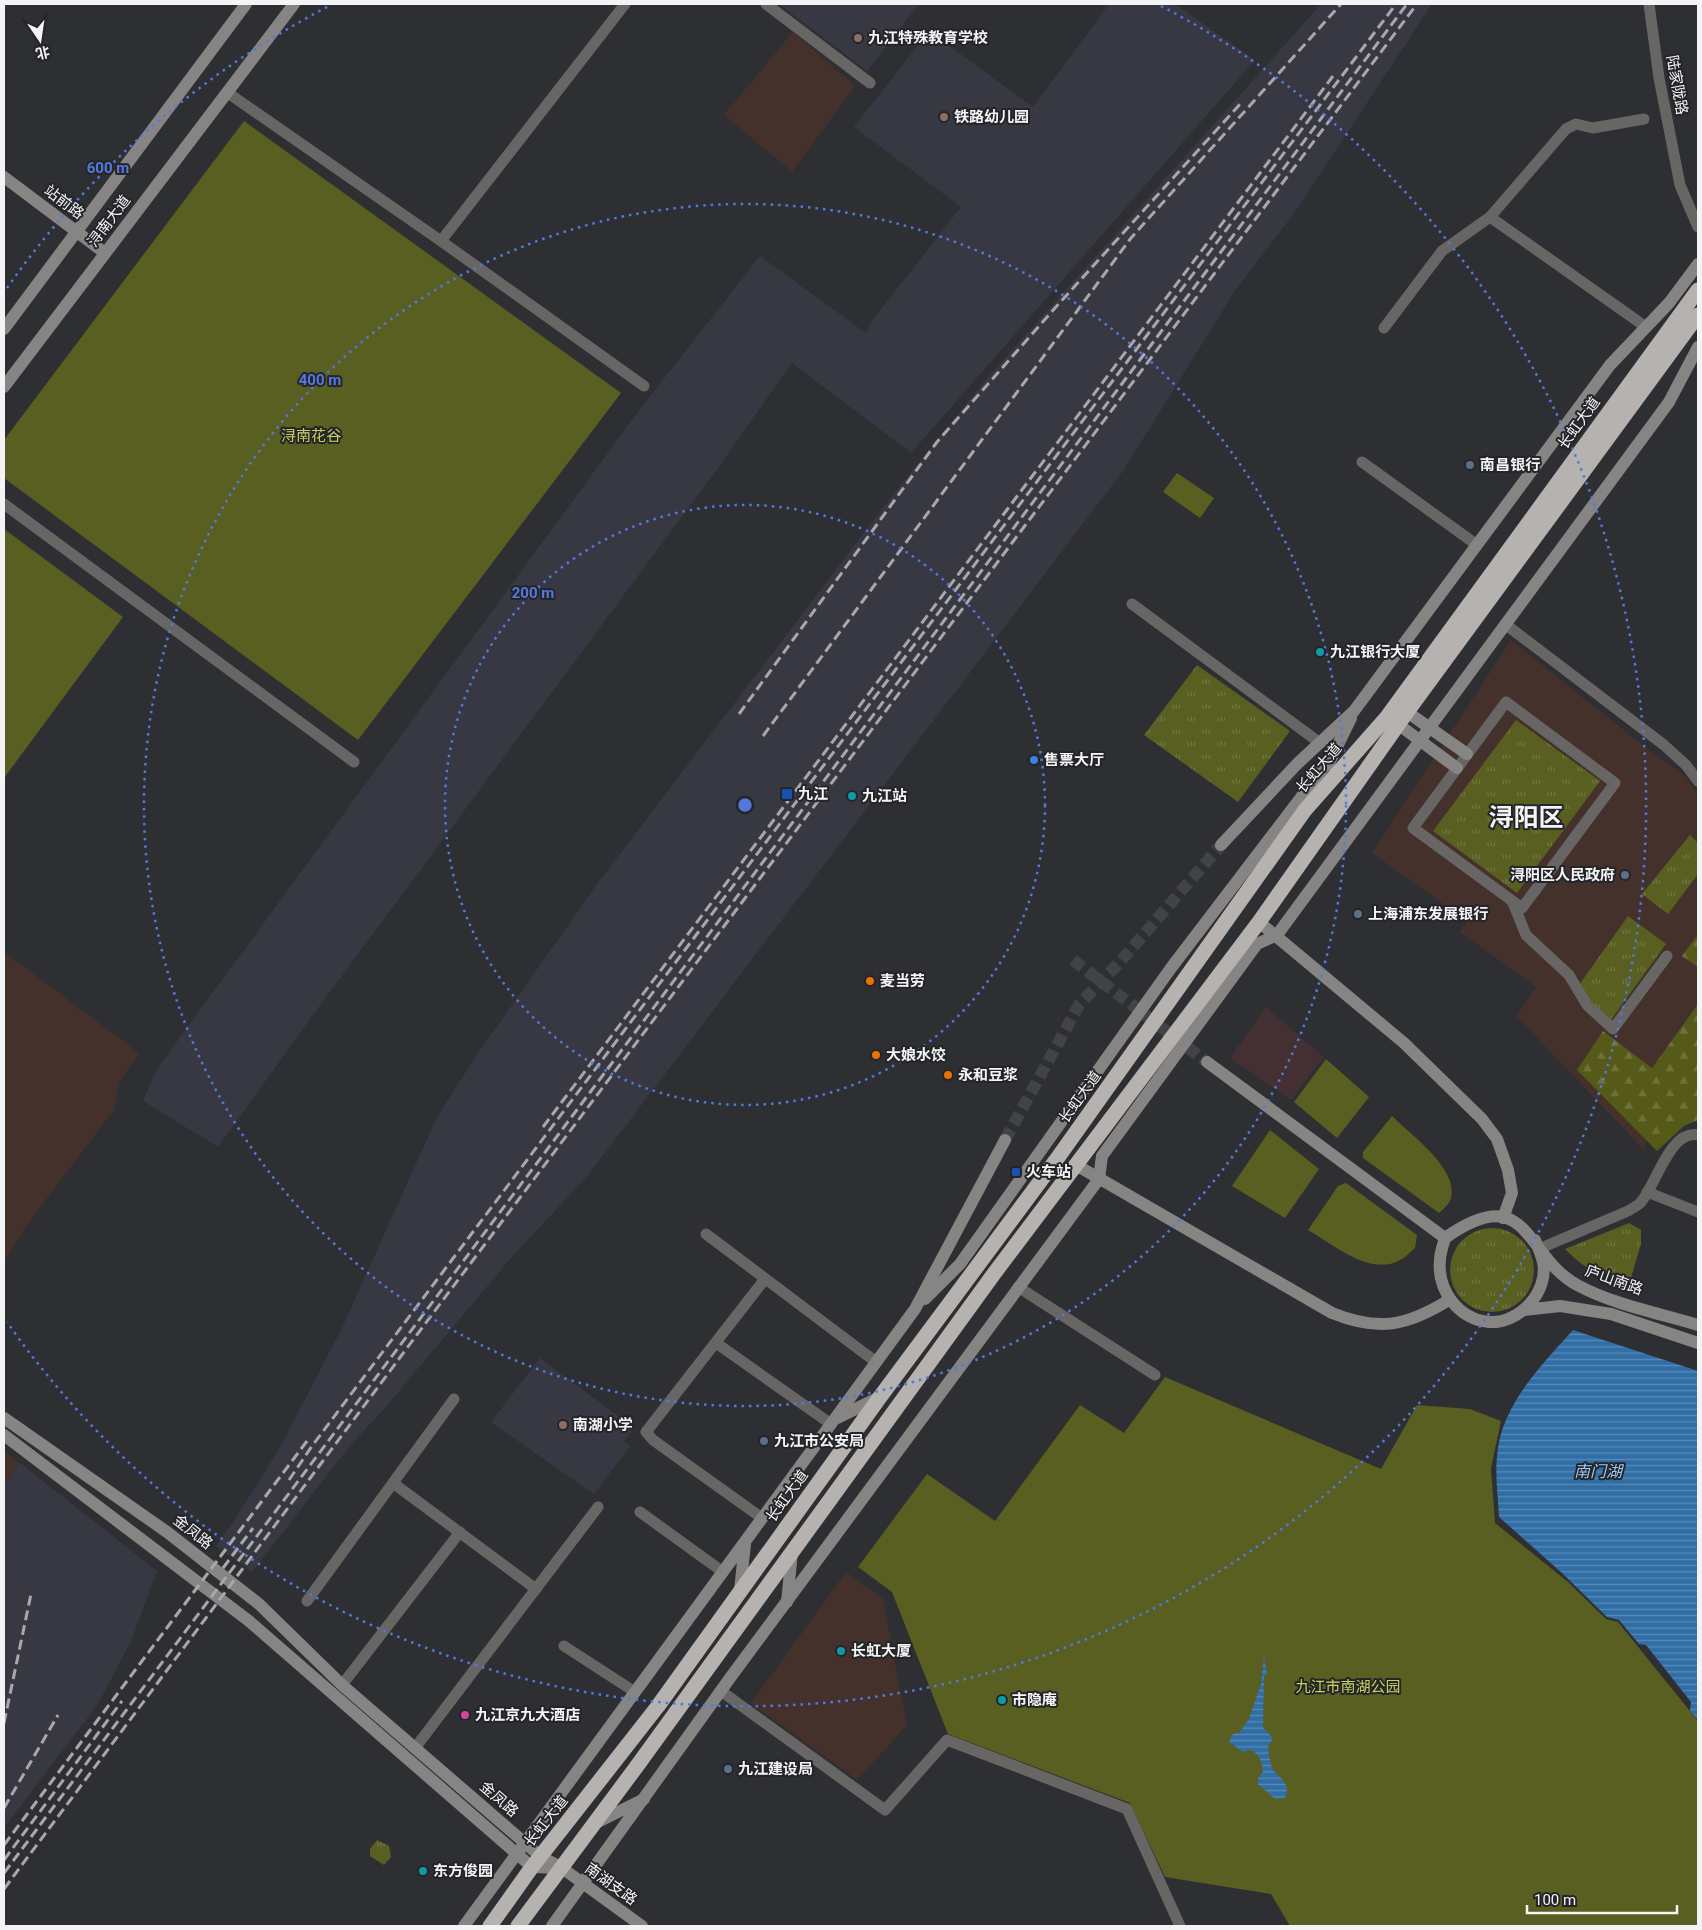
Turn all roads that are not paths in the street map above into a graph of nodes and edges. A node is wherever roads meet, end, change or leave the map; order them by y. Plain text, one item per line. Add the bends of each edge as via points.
1 (246, 4) edge
2 (294, 4) edge
3 (625, 4) edge
4 (766, 4) edge
5 (1649, 4) edge
6 (870, 83) dead end
7 (228, 93) junction
8 (1644, 120) dead end
9 (4, 177) edge
10 (1490, 217) junction
11 (1698, 227) edge
12 (76, 231) junction
13 (441, 241) junction
14 (105, 253) junction
15 (1698, 264) edge
16 (1698, 290) edge
17 (1698, 315) edge
18 (1646, 327) junction
19 (1384, 328) dead end
20 (4, 329) edge
21 (1698, 346) edge
22 (644, 386) dead end
23 (4, 387) edge
24 (1362, 462) dead end
25 (4, 504) edge
26 (1477, 546) junction
27 (1132, 604) dead end
28 (1505, 624) junction
29 (1354, 711) junction
30 (1397, 714) junction
31 (1429, 727) junction
32 (1420, 740) junction
33 (1320, 743) junction
34 (1467, 754) junction
35 (1331, 758) junction
36 (354, 762) dead end
37 (1457, 768) junction
38 (1698, 781) edge
39 (1306, 810) junction
40 (1221, 845) tunnel mouth
41 (1512, 901) junction
42 (1259, 922) junction
43 (1277, 935) junction
44 (1667, 956) dead end
45 (1207, 1062) tunnel mouth
46 (1698, 1135) edge
47 (1005, 1140) tunnel mouth
48 (1076, 1165) junction
49 (1099, 1179) junction
50 (1647, 1192) junction
51 (1698, 1212) edge
52 (1503, 1218) junction
53 (706, 1234) dead end
54 (1445, 1238) junction
55 (1538, 1244) junction
56 (765, 1279) junction
57 (1018, 1287) junction
58 (1449, 1300) junction
59 (915, 1309) junction
60 (1524, 1310) junction
61 (1698, 1325) edge
62 (1698, 1342) edge
63 (716, 1343) junction
64 (876, 1362) junction
65 (1155, 1375) dead end
66 (880, 1397) junction
67 (454, 1400) dead end
68 (4, 1418) edge
69 (833, 1422) junction
70 (4, 1435) edge
71 (393, 1483) junction
72 (598, 1507) dead end
73 (640, 1512) dead end
74 (762, 1518) junction
75 (460, 1532) junction
76 (745, 1541) junction
77 (792, 1551) junction
78 (723, 1572) junction
79 (536, 1588) junction
80 (740, 1590) junction
81 (306, 1601) dead end
82 (787, 1602) junction
83 (564, 1646) dead end
84 (342, 1685) junction
85 (721, 1691) junction
86 (635, 1692) junction
87 (415, 1748) junction
88 (646, 1798) junction
89 (594, 1824) junction
90 (525, 1843) junction
91 (517, 1854) junction
92 (536, 1861) junction
93 (562, 1868) junction
94 (583, 1884) junction
95 (464, 1926) edge
96 (490, 1926) edge
97 (518, 1926) edge
98 (552, 1926) edge
99 (642, 1926) edge
100 (1180, 1926) edge

1 - 12 street, 浔南大道
2 - 7 street, 浔南大道
3 - 13 street
4 - 6 street
5 - 11 street, 陆家陇路 via 1659,78 1680,185
7 - 13 street
7 - 14 street, 浔南大道
8 - 10 street via 1593,128 1576,124 1566,129
9 - 12 street, 站前路
10 - 18 street
10 - 19 street via 1442,251
12 - 14 street, 站前路
12 - 20 street, 浔南大道
13 - 22 street
14 - 23 street, 浔南大道
15 - 18 street
16 - 30 highway, 长虹大道
17 - 30 highway, 长虹大道
18 - 26 street via 1610,365
21 - 28 street via 1669,402
24 - 26 street
25 - 36 street
26 - 29 street
27 - 33 street
28 - 31 street
28 - 38 street via 1664,745
29 - 33 street
29 - 35 street
30 - 31 street
30 - 32 street
30 - 39 highway, 长虹大道
30 - 42 highway, 长虹大道
31 - 32 street
31 - 34 street
32 - 37 street
32 - 43 street
33 - 40 street
34 - 37 street
34 - 41 street via 1506,702 1615,783 1522,908
35 - 39 street
35 - 59 street via 1171,968 960,1264
37 - 41 street via 1413,828
39 - 66 highway, 长虹大道 via 1059,1156
41 - 44 street via 1526,936 1569,975 1587,1005 1613,1029
42 - 43 street
42 - 48 highway, 长虹大道
43 - 49 street via 1257,944 1102,1156
43 - 52 street via 1404,1043 1482,1119 1497,1139 1508,1170 1512,1193
45 - 54 street
46 - 50 street via 1683,1137 1673,1146
47 - 59 street
48 - 49 street
48 - 77 highway, 长虹大道
49 - 57 street
49 - 58 street via 1344,1318 1391,1325 1424,1316
50 - 51 street
50 - 55 street via 1640,1203 1628,1211
52 - 54 street via 1475,1220
52 - 55 street via 1522,1227
53 - 56 street
54 - 58 street via 1440,1282
55 - 60 street via 1543,1263 1542,1284
55 - 61 street, 庐山南路 via 1562,1276 1577,1285 1593,1293
56 - 63 street
56 - 64 street
57 - 65 street
57 - 82 street
58 - 60 street via 1468,1316 1488,1322 1513,1317
59 - 64 street
60 - 62 street via 1560,1306 1611,1314
63 - 69 street
63 - 74 street via 646,1432
64 - 69 street
66 - 69 street
66 - 80 highway, 长虹大道
67 - 71 street
68 - 84 street, 金凤路 via 166,1532 259,1604
69 - 74 street
70 - 91 street, 金凤路 via 249,1621
71 - 75 street
71 - 81 street
72 - 79 street
73 - 78 street
74 - 76 street
75 - 79 street
75 - 84 street
76 - 78 street
76 - 80 street
77 - 82 street
77 - 89 highway, 长虹大道
78 - 86 street
79 - 87 street
80 - 92 highway, 长虹大道 via 658,1706
82 - 85 street
83 - 86 street
84 - 87 street, 金凤路
85 - 88 street
85 - 100 street via 885,1810 948,1740 1127,1809
86 - 90 street
87 - 90 street, 金凤路
88 - 89 street
88 - 94 street
89 - 93 highway, 长虹大道
90 - 91 street
90 - 92 street, 金凤路
91 - 92 street, 金凤路
91 - 95 street
92 - 93 street, 金凤路
92 - 96 highway, 长虹大道
93 - 94 street, 南湖支路
93 - 97 highway, 长虹大道
94 - 98 street
94 - 99 street, 南湖支路

